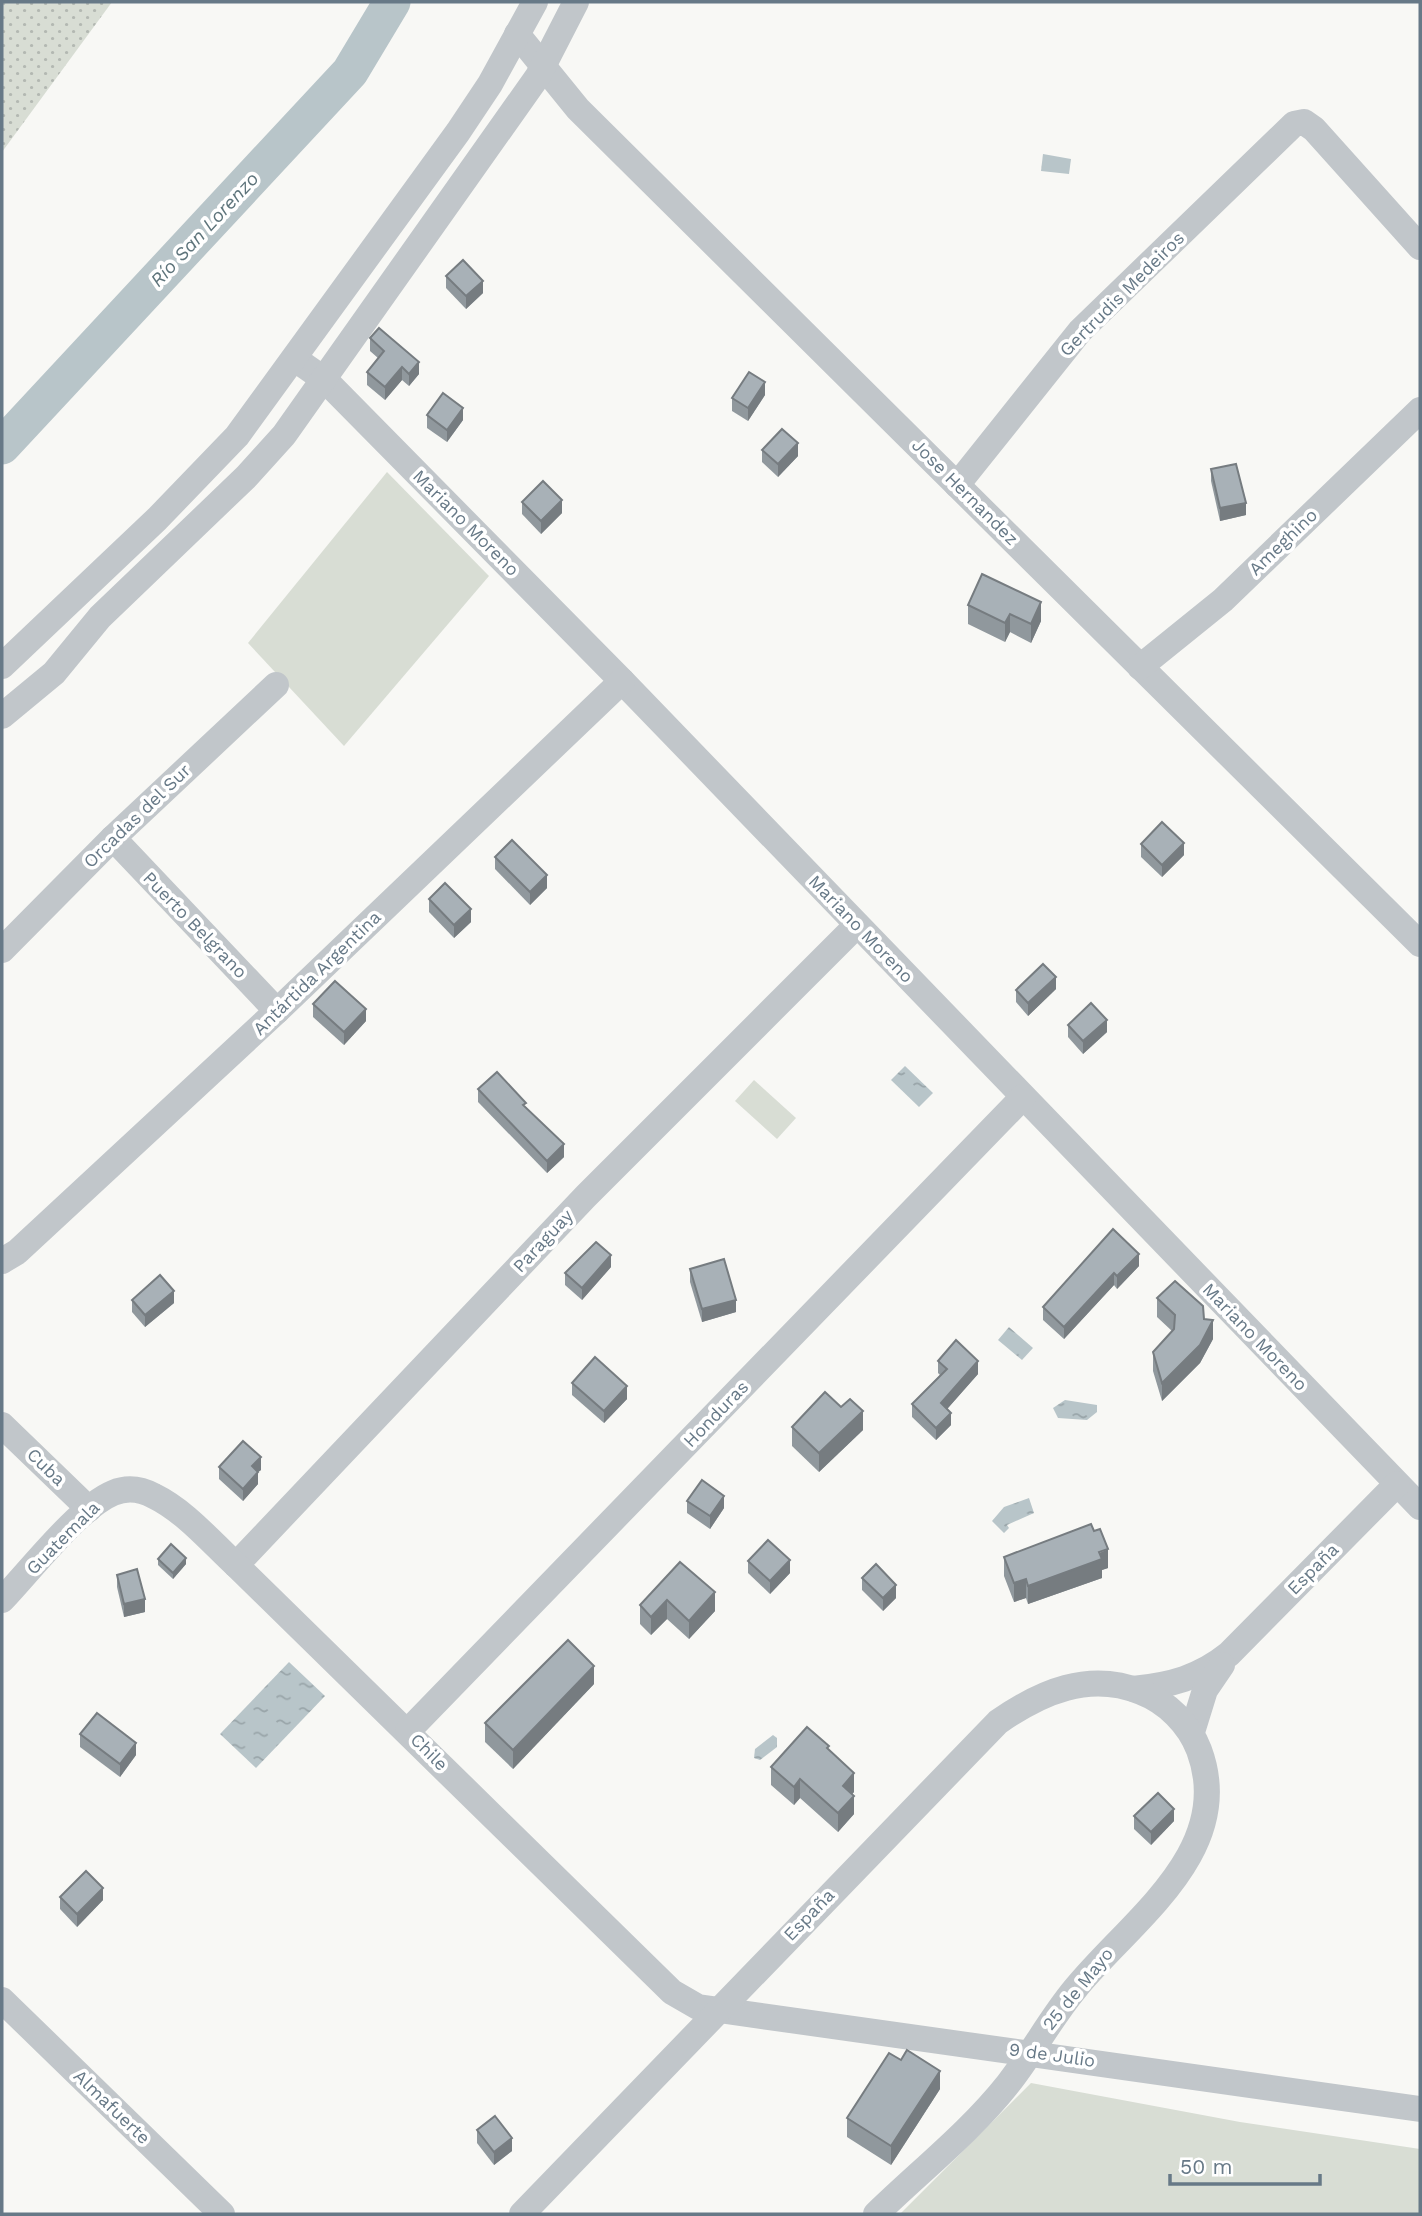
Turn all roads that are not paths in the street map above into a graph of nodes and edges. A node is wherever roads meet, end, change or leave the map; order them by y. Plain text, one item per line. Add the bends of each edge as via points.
1 (535, 2) edge
2 (576, 2) edge
3 (517, 34) junction
4 (543, 68) junction
5 (1420, 247) edge
6 (295, 359) junction
7 (325, 380) junction
8 (1420, 410) edge
9 (957, 485) junction
10 (2, 666) edge
11 (1140, 667) junction
12 (622, 681) junction
13 (276, 685) dead end
14 (2, 716) edge
15 (113, 838) junction
16 (857, 925) junction
17 (1420, 944) edge
18 (2, 950) edge
19 (277, 1011) junction
20 (1023, 1097) junction
21 (5, 1260) edge
22 (2, 1425) edge
23 (1397, 1483) junction
24 (170, 1505) joint
25 (1420, 1507) edge
26 (89, 1509) junction
27 (236, 1565) junction
28 (2, 1600) edge
29 (1229, 1654) junction
30 (1133, 1689) junction
31 (408, 1731) junction
32 (1192, 1732) junction
33 (2, 2000) edge
34 (685, 2001) joint
35 (717, 2011) junction
36 (1030, 2052) junction
37 (1420, 2109) edge
38 (222, 2214) edge
39 (522, 2214) edge
40 (876, 2214) edge

1 - 3 street
2 - 4 street
3 - 4 street, Jose Hernandez
3 - 6 street via 458,132
4 - 7 street
4 - 9 street, Jose Hernandez
5 - 9 street, Gertrudis Medeiros via 1304,122 1294,124 1080,331
6 - 7 street, Mariano Moreno
6 - 10 street via 207,470
7 - 12 street, Mariano Moreno
7 - 14 street via 267,455 100,617 54,673
8 - 11 street, Ameghino via 1223,600
9 - 11 street, Jose Hernandez
11 - 17 street, Jose Hernandez
12 - 16 street, Mariano Moreno
12 - 19 street, Antártida Argentina
13 - 15 street, Orcadas del Sur
15 - 18 street, Orcadas del Sur
15 - 19 street, Puerto Belgrano
16 - 20 street, Mariano Moreno
16 - 27 street, Paraguay via 586,1196
19 - 21 street, Antártida Argentina
20 - 23 street, Mariano Moreno
20 - 31 street, Honduras
22 - 26 street, Cuba
23 - 25 street, Mariano Moreno
23 - 29 street, España
24 - 26 street, Guatemala via 134,1489 113,1493
24 - 27 street, Chile
26 - 28 street, Guatemala
27 - 31 street, Chile
29 - 30 street, España via 1191,1678
29 - 32 street, España via 1205,1690
30 - 32 street, España via 1169,1709
30 - 35 street, España via 1090,1682 1069,1686 998,1722
31 - 34 street, Chile
32 - 36 street, 25 de Mayo via 1208,1800 1195,1846 1164,1894 1092,1968
33 - 38 street, Almafuerte
34 - 35 street, 9 de Julio
35 - 36 street, 9 de Julio
35 - 39 street, España
36 - 37 street, 9 de Julio
36 - 40 street, 25 de Mayo via 994,2100

